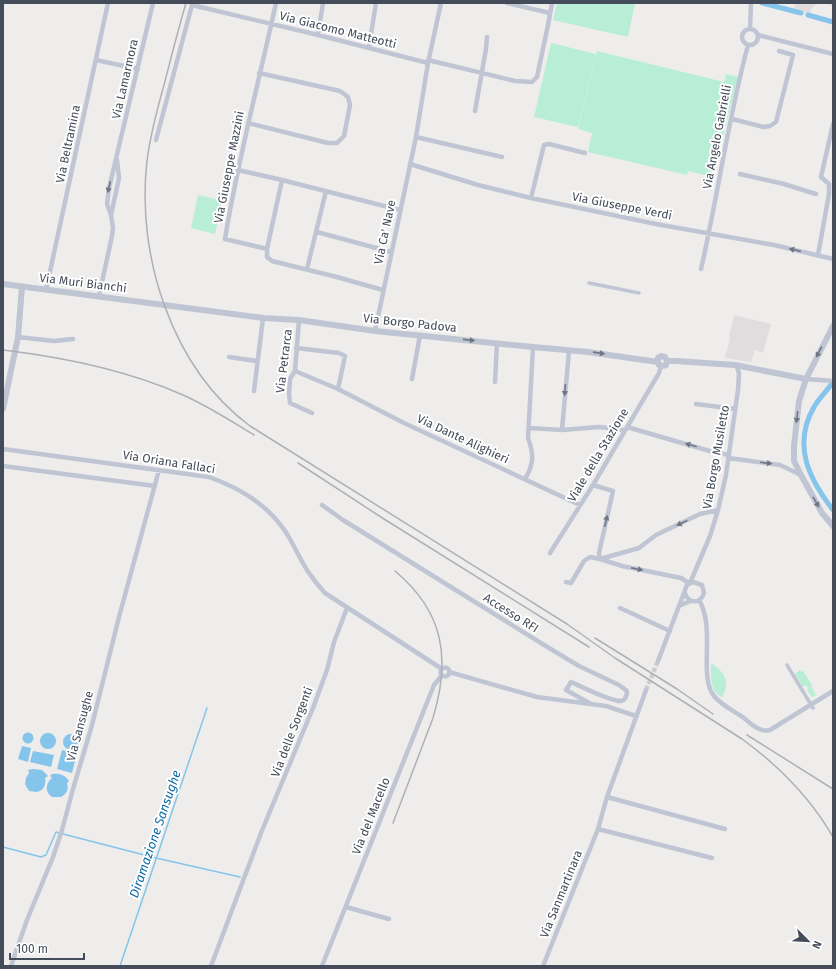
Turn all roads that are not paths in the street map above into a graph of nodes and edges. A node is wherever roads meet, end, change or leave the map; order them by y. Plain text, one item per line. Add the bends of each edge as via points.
1 (108, 3) edge
2 (153, 3) edge
3 (276, 3) edge
4 (324, 3) edge
5 (376, 3) edge
6 (441, 3) edge
7 (507, 3) edge
8 (552, 3) edge
9 (751, 3) edge
10 (192, 4) edge
11 (550, 13) junction
12 (272, 23) junction
13 (750, 29) junction
14 (318, 35) junction
15 (758, 35) junction
16 (487, 37) dead end
17 (748, 45) junction
18 (369, 47) junction
19 (779, 51) dead end
20 (833, 54) edge
21 (96, 60) junction
22 (428, 61) junction
23 (138, 69) junction
24 (259, 73) junction
25 (482, 73) junction
26 (475, 111) dead end
27 (732, 119) junction
28 (248, 123) junction
29 (833, 124) edge
30 (416, 137) junction
31 (156, 140) dead end
32 (585, 153) dead end
33 (502, 157) dead end
34 (116, 160) junction
35 (410, 164) junction
36 (238, 170) junction
37 (740, 174) dead end
38 (282, 180) junction
39 (326, 191) junction
40 (816, 194) dead end
41 (531, 198) junction
42 (400, 210) junction
43 (111, 215) junction
44 (316, 232) junction
45 (709, 233) junction
46 (266, 249) junction
47 (391, 252) junction
48 (818, 255) junction
49 (833, 259) edge
50 (307, 269) junction
51 (701, 269) dead end
52 (589, 283) dead end
53 (3, 284) edge
54 (22, 287) junction
55 (46, 290) junction
56 (383, 290) junction
57 (639, 293) dead end
58 (99, 296) junction
59 (161, 304) joint
60 (263, 318) junction
61 (299, 320) junction
62 (833, 326) edge
63 (375, 331) junction
64 (420, 335) junction
65 (18, 337) junction
66 (73, 339) dead end
67 (497, 343) junction
68 (533, 347) junction
69 (296, 348) junction
70 (569, 351) junction
71 (229, 357) dead end
72 (257, 361) junction
73 (659, 364) junction
74 (734, 366) junction
75 (295, 370) junction
76 (412, 379) dead end
77 (806, 379) junction
78 (833, 381) edge
79 (495, 382) dead end
80 (338, 389) junction
81 (254, 391) dead end
82 (696, 404) dead end
83 (3, 409) edge
84 (735, 409) junction
85 (312, 413) dead end
86 (529, 428) junction
87 (624, 429) junction
88 (562, 430) junction
89 (3, 449) edge
90 (729, 457) junction
91 (3, 466) edge
92 (159, 470) junction
93 (801, 476) junction
94 (525, 479) junction
95 (593, 485) junction
96 (155, 486) junction
97 (322, 505) dead end
98 (580, 505) junction
99 (718, 510) junction
100 (833, 526) edge
101 (550, 553) dead end
102 (600, 559) junction
103 (695, 570) junction
104 (566, 582) dead end
105 (690, 583) junction
106 (699, 583) junction
107 (685, 594) junction
108 (699, 600) junction
109 (690, 601) junction
110 (679, 606) junction
111 (347, 608) junction
112 (620, 608) dead end
113 (670, 631) junction
114 (658, 661) tunnel mouth
115 (787, 665) dead end
116 (442, 669) junction
117 (449, 672) junction
118 (442, 675) junction
119 (646, 690) tunnel mouth
120 (833, 692) edge
121 (591, 704) junction
122 (812, 706) junction
123 (636, 716) junction
124 (607, 797) junction
125 (598, 829) junction
126 (725, 829) dead end
127 (712, 858) dead end
128 (346, 907) junction
129 (389, 919) dead end
130 (11, 966) edge
131 (211, 966) edge
132 (322, 966) edge
133 (543, 966) edge

1 - 21 street, Via Beltramina
2 - 23 street, Via Lamarmora
3 - 12 street, Via Giuseppe Mazzini
4 - 14 street
5 - 18 street
6 - 22 street, Via Ca' Nave
7 - 11 street
8 - 11 street
9 - 13 street, Via Angelo Gabrielli
10 - 12 street, Via Giacomo Matteotti
10 - 31 street, Via Giacomo Matteotti
11 - 25 street, Via Giacomo Matteotti via 537,77 532,82
12 - 14 street, Via Giacomo Matteotti
12 - 24 street, Via Giuseppe Mazzini
13 - 15 street
13 - 17 street, Via Angelo Gabrielli via 742,36 743,42
14 - 18 street, Via Giacomo Matteotti
15 - 17 street via 756,43
15 - 20 street
16 - 25 street
17 - 27 street, Via Angelo Gabrielli
18 - 22 street, Via Giacomo Matteotti
19 - 27 street via 793,55 776,122 764,127
21 - 23 street
21 - 55 street, Via Beltramina
22 - 25 street, Via Giacomo Matteotti
22 - 30 street, Via Ca' Nave
23 - 34 street, Via Lamarmora
24 - 28 street, Via Giuseppe Mazzini
24 - 28 street via 340,91 348,96 350,105 344,136 337,144 328,143
25 - 26 street
27 - 45 street, Via Angelo Gabrielli
28 - 36 street, Via Giuseppe Mazzini
29 - 48 street via 821,177 829,184 829,194
30 - 33 street
30 - 35 street, Via Ca' Nave
32 - 41 street via 544,145
34 - 43 street, Via Lamarmora via 119,178
34 -> 43 street, Via Lamarmora via 107,198
35 - 41 street, Via Giuseppe Verdi
35 - 42 street, Via Ca' Nave
36 - 38 street
36 - 46 street, Via Giuseppe Mazzini via 225,239
37 - 40 street
38 - 39 street
38 - 46 street
39 - 42 street
39 - 44 street
41 - 45 street, Via Giuseppe Verdi
42 - 47 street, Via Ca' Nave
43 - 58 street, Via Lamarmora via 112,236
44 - 47 street
44 - 50 street
48 -> 45 street, Via Giuseppe Verdi
45 - 51 street, Via Angelo Gabrielli
46 - 50 street via 267,257 272,261
47 - 56 street, Via Ca' Nave
48 - 49 street, Via Giuseppe Verdi
50 - 56 street
52 - 57 street
53 - 54 street, Via Muri Bianchi
54 - 55 street, Via Muri Bianchi
54 - 65 street
55 - 58 street, Via Muri Bianchi
56 - 63 street, Via Ca' Nave
58 - 59 street, Via Muri Bianchi
59 - 60 street, Via Borgo Padova
60 - 61 street, Via Borgo Padova
60 - 72 street
61 - 63 street, Via Borgo Padova
61 - 69 street, Via Petrarca
62 -> 77 street
63 - 64 street, Via Borgo Padova
64 -> 67 street, Via Borgo Padova
64 - 76 street
65 - 66 street via 54,341
65 - 83 street
67 - 68 street, Via Borgo Padova
67 - 79 street
68 - 70 street, Via Borgo Padova
68 - 86 street
69 - 75 street, Via Petrarca
69 - 80 street via 345,356
70 -> 73 street, Via Borgo Padova
70 -> 88 street
71 - 72 street
72 - 81 street
73 - 74 street, Via Borgo Padova via 658,358 661,356 668,361
73 - 87 street, Viale della Stazione via 659,373
74 - 77 street, Via Borgo Padova
74 - 84 street, Via Borgo Musiletto via 739,373
75 - 80 street, Via Dante Alighieri
75 - 85 street, Via Petrarca via 290,379 290,403
77 - 78 street
77 -> 93 street via 799,401 794,446 794,461
80 - 94 street, Via Dante Alighieri via 410,426
82 - 84 street
84 - 90 street, Via Borgo Musiletto
86 - 88 street
86 - 94 street via 528,438 533,450 532,465
87 - 88 street via 599,427
90 -> 87 street
87 - 95 street, Viale della Stazione
89 - 92 street, Via Oriana Fallaci
90 -> 93 street via 780,465
90 - 99 street, Via Borgo Musiletto
91 - 96 street
92 - 96 street, Via Sansughe
92 - 111 street, Via Oriana Fallaci via 209,477 227,483 249,496 283,528 314,582
93 -> 100 street via 822,513
94 - 98 street, Via Dante Alighieri
95 - 98 street, Viale della Stazione
102 -> 95 street via 599,553 613,491
96 - 130 street, Via Sansughe via 61,833
97 - 121 street, Accesso RFI via 549,648 624,688 627,694 622,701 616,700 570,682 566,691
98 - 101 street, Viale della Stazione
99 -> 102 street via 700,514 656,535 639,548
99 - 103 street, Via Borgo Musiletto
102 - 104 street via 590,557 584,561 571,583
102 -> 105 street via 681,578
103 - 105 street, Via Borgo Musiletto
103 - 106 street
105 - 106 street
105 - 107 street
106 - 108 street via 704,593
107 - 109 street
107 - 110 street
108 - 109 street
108 - 122 street via 704,610 707,634 707,682 718,700 756,727 766,731
109 - 110 street
110 - 113 street
111 - 116 street
111 - 131 street, Via delle Sorgenti via 313,708 261,833
112 - 113 street
113 - 114 street
115 - 122 street
116 - 117 street via 447,668
116 - 118 street
117 - 118 street via 446,676
117 - 121 street via 538,696
118 - 128 street, Via del Macello via 434,685
119 - 123 street, Via Sanmartinara
120 - 122 street
121 - 123 street
123 - 124 street, Via Sanmartinara
124 - 125 street, Via Sanmartinara
124 - 126 street
125 - 127 street
125 - 133 street, Via Sanmartinara
128 - 129 street
128 - 132 street, Via del Macello

